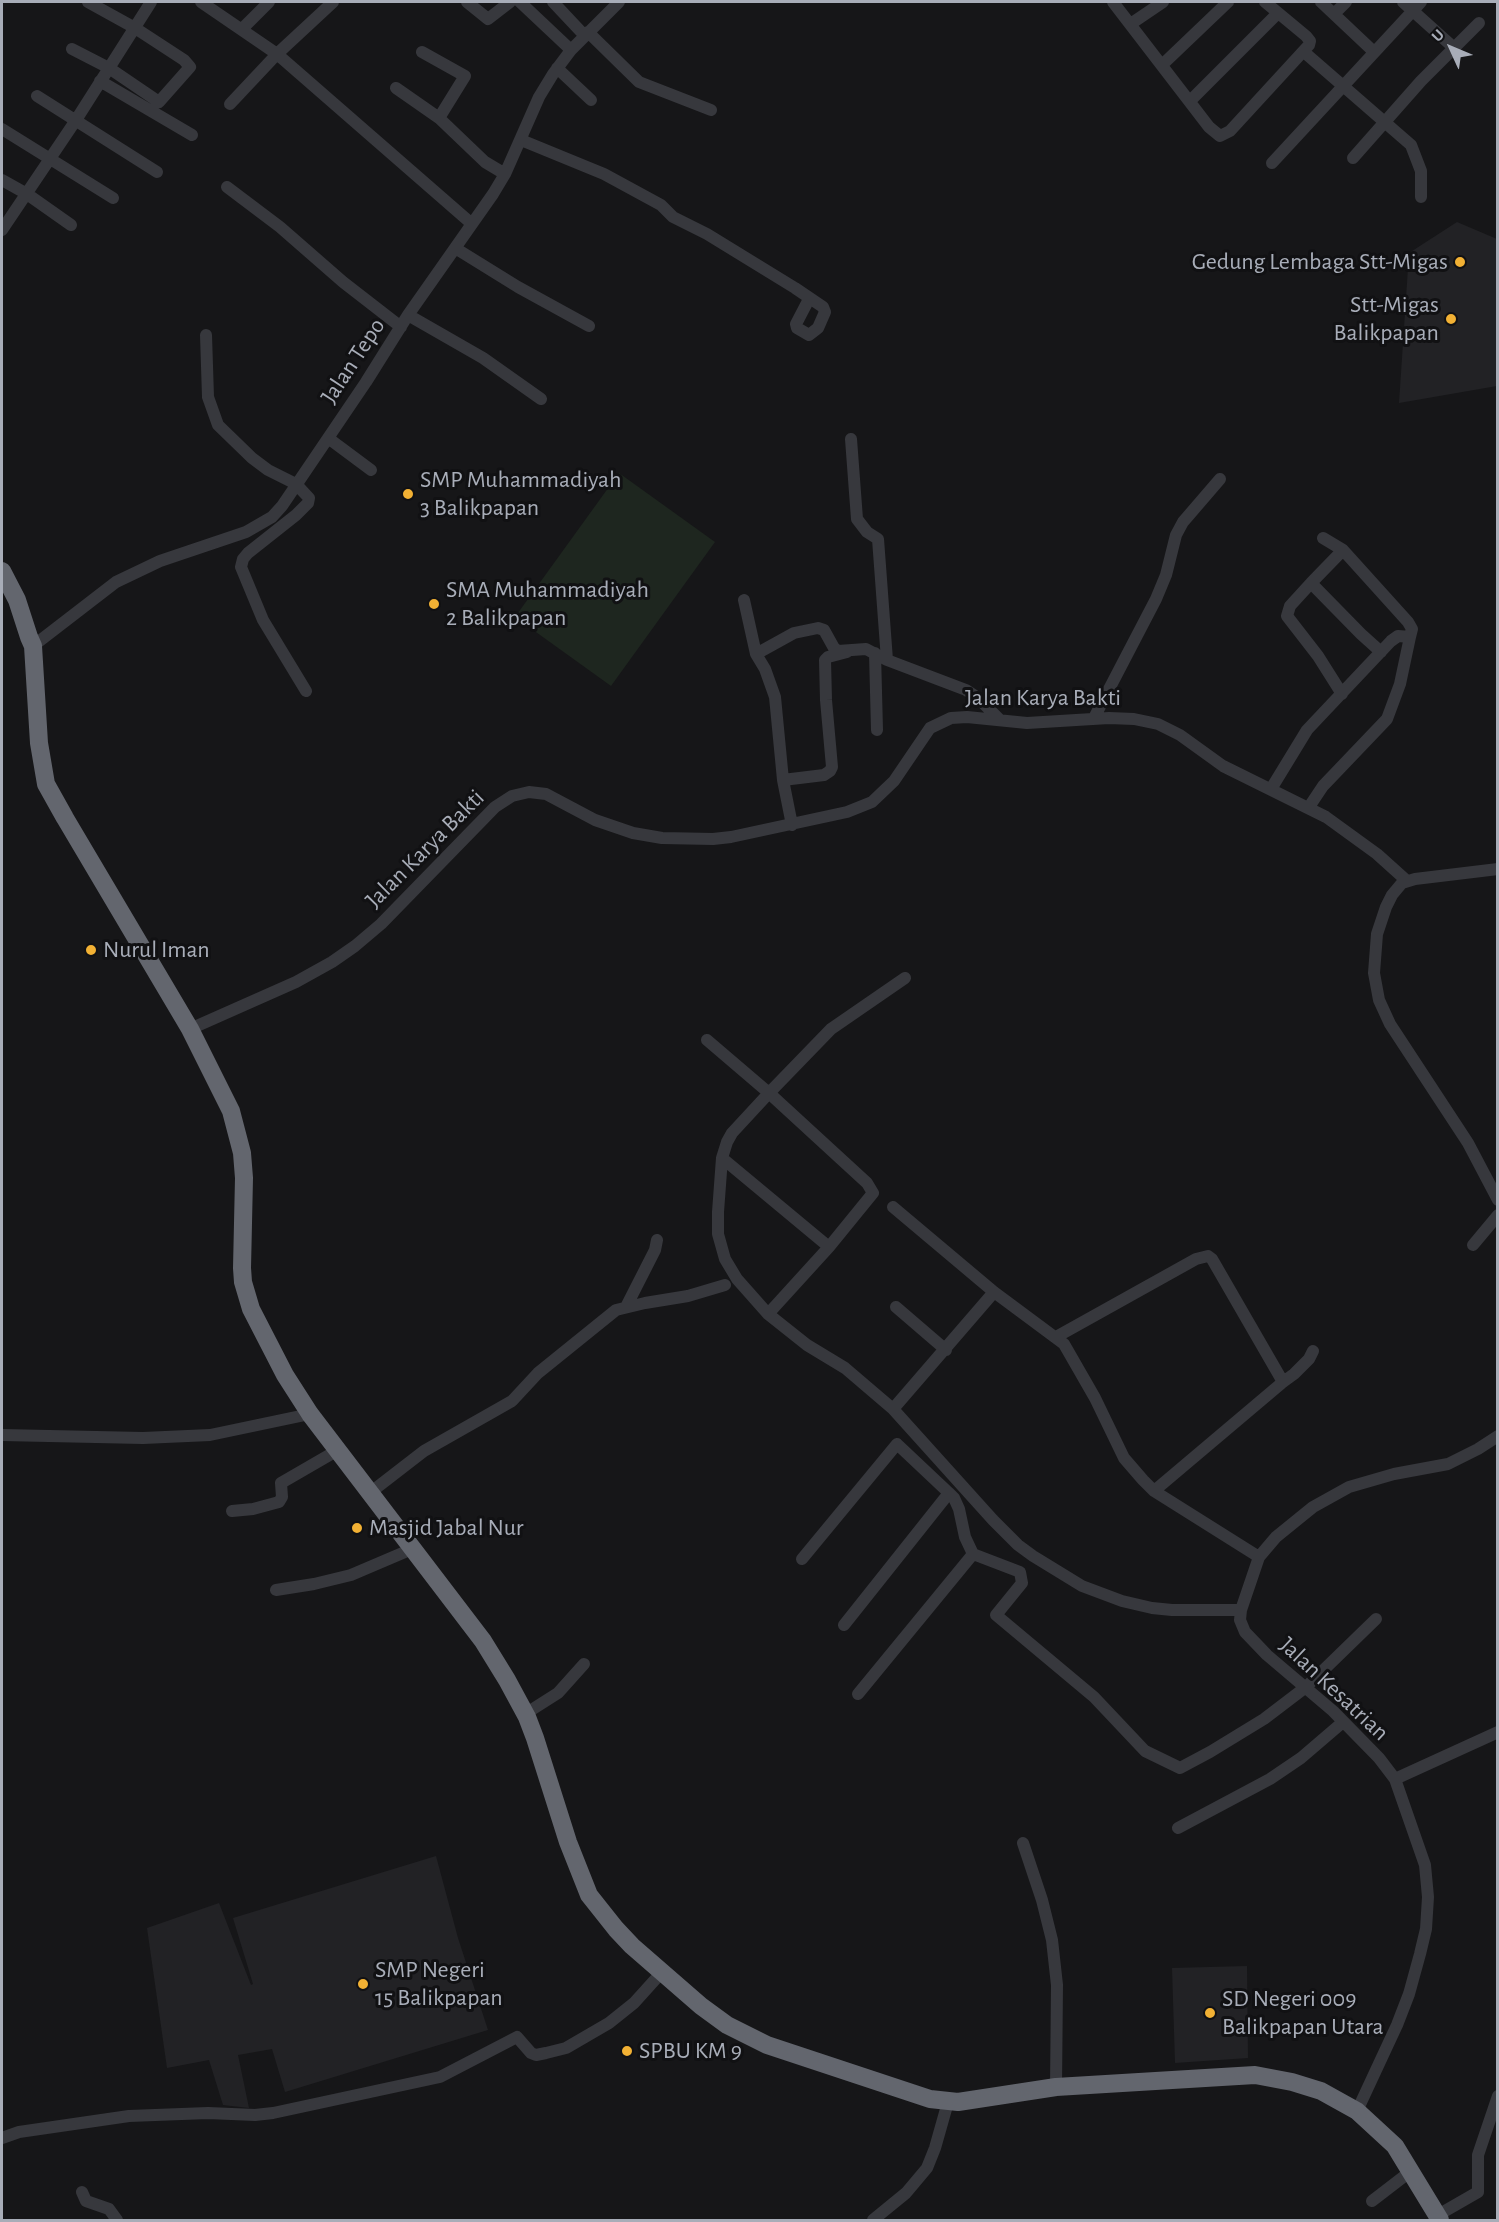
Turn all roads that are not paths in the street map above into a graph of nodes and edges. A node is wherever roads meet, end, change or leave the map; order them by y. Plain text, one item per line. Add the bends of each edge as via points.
1 (88, 2) edge
2 (151, 2) edge
3 (203, 2) edge
4 (269, 2) edge
5 (333, 2) edge
6 (467, 2) edge
7 (510, 2) edge
8 (520, 2) edge
9 (553, 2) edge
10 (619, 2) edge
11 (1113, 2) edge
12 (1163, 2) edge
13 (1228, 2) edge
14 (1264, 2) edge
15 (1321, 2) edge
16 (1346, 2) edge
17 (1403, 2) edge
18 (1417, 6) edge
19 (1278, 13) junction
20 (1334, 14) junction
21 (1132, 23) junction
22 (1479, 23) dead end
23 (135, 28) junction
24 (243, 28) junction
25 (587, 34) junction
26 (1453, 47) junction
27 (72, 49) dead end
28 (571, 50) junction
29 (1373, 51) junction
30 (422, 52) dead end
31 (1304, 52) junction
32 (277, 54) junction
33 (1162, 65) junction
34 (109, 68) junction
35 (557, 68) junction
36 (100, 81) junction
37 (1342, 87) junction
38 (396, 88) dead end
39 (37, 96) dead end
40 (591, 100) dead end
41 (1190, 101) junction
42 (231, 105) dead end
43 (711, 110) dead end
44 (439, 118) junction
45 (76, 120) junction
46 (1383, 122) junction
47 (2, 129) edge
48 (192, 135) dead end
49 (521, 140) junction
50 (51, 158) junction
51 (1353, 158) dead end
52 (1272, 164) dead end
53 (157, 172) dead end
54 (506, 174) junction
55 (2, 180) edge
56 (226, 187) dead end
57 (27, 194) junction
58 (1421, 197) dead end
59 (113, 198) dead end
60 (472, 224) junction
61 (71, 225) dead end
62 (2, 230) edge
63 (455, 248) junction
64 (809, 299) dead end
65 (408, 315) junction
66 (589, 326) dead end
67 (401, 327) junction
68 (206, 335) dead end
69 (541, 399) dead end
70 (328, 438) junction
71 (850, 440) dead end
72 (371, 470) dead end
73 (1220, 479) dead end
74 (296, 484) junction
75 (1323, 538) dead end
76 (1343, 550) junction
77 (2, 571) edge
78 (1311, 583) junction
79 (744, 600) dead end
80 (1410, 637) junction
81 (33, 646) junction
82 (847, 652) junction
83 (1381, 652) junction
84 (875, 653) junction
85 (756, 654) junction
86 (887, 660) junction
87 (306, 691) dead end
88 (1341, 694) junction
89 (1094, 718) junction
90 (1000, 720) junction
91 (877, 730) dead end
92 (783, 780) junction
93 (1271, 789) junction
94 (1309, 807) junction
95 (792, 825) junction
96 (1497, 869) edge
97 (1407, 881) junction
98 (905, 978) dead end
99 (190, 1029) junction
100 (707, 1040) dead end
101 (769, 1093) junction
102 (722, 1158) junction
103 (1497, 1200) edge
104 (893, 1207) dead end
105 (1497, 1215) edge
106 (657, 1240) dead end
107 (1473, 1245) dead end
108 (829, 1247) junction
109 (725, 1285) dead end
110 (994, 1292) junction
111 (626, 1307) junction
112 (897, 1307) dead end
113 (768, 1314) junction
114 (1056, 1337) junction
115 (946, 1350) junction
116 (1313, 1351) dead end
117 (1283, 1382) junction
118 (893, 1409) junction
119 (310, 1414) junction
120 (2, 1435) edge
121 (1497, 1436) edge
122 (339, 1450) junction
123 (1154, 1491) junction
124 (371, 1492) junction
125 (949, 1493) junction
126 (232, 1510) dead end
127 (412, 1550) junction
128 (973, 1554) junction
129 (1259, 1557) junction
130 (802, 1559) dead end
131 (276, 1590) dead end
132 (1241, 1610) junction
133 (1376, 1619) dead end
134 (844, 1624) dead end
135 (584, 1664) dead end
136 (1306, 1686) junction
137 (858, 1694) dead end
138 (525, 1714) junction
139 (1343, 1722) junction
140 (1497, 1732) edge
141 (1395, 1779) junction
142 (1178, 1828) dead end
143 (1023, 1843) dead end
144 (662, 1972) junction
145 (1056, 2087) junction
146 (1497, 2096) edge
147 (948, 2102) junction
148 (1357, 2111) junction
149 (2, 2138) edge
150 (1411, 2171) junction
151 (82, 2192) dead end
152 (1372, 2201) dead end
153 (1439, 2218) edge
154 (117, 2220) edge
155 (873, 2220) edge

1 - 23 street
2 - 23 street
3 - 24 street
4 - 24 street
5 - 32 street
6 - 7 street via 488,20
8 - 28 street
9 - 25 street
10 - 25 street, Jalan Tepo
11 - 21 street
12 - 21 street
13 - 33 street
14 - 19 street
15 - 20 street
16 - 20 street
17 - 18 street
18 - 26 street
18 - 29 street
19 - 31 street via 1310,41
19 - 41 street
20 - 29 street
21 - 33 street
22 - 26 street
23 - 34 street
23 - 34 street via 190,67 159,102
24 - 32 street
25 - 28 street, Jalan Tepo
25 - 43 street via 639,82
26 - 46 street
27 - 34 street
28 - 35 street, Jalan Tepo
29 - 37 street
30 - 44 street via 465,76
31 - 37 street
31 - 41 street via 1225,134 1216,134
32 - 42 street
32 - 60 street
33 - 41 street
34 - 36 street
35 - 40 street
35 - 49 street, Jalan Tepo via 539,97
36 - 45 street
36 - 48 street
37 - 46 street
37 - 52 street
38 - 44 street
39 - 45 street
44 - 54 street via 476,154
45 - 50 street
45 - 53 street
46 - 51 street
46 - 58 street via 1411,145 1421,171
47 - 50 street
49 - 54 street, Jalan Tepo
49 - 64 street via 604,174 661,205 673,217
50 - 57 street
50 - 59 street
54 - 60 street, Jalan Tepo
55 - 57 street
56 - 67 street
57 - 61 street
57 - 62 street
60 - 63 street, Jalan Tepo
63 - 65 street, Jalan Tepo
63 - 66 street
65 - 67 street, Jalan Tepo
65 - 69 street via 492,364
67 - 70 street, Jalan Tepo
68 - 74 street via 208,398 218,425 252,458
70 - 72 street
70 - 74 street, Jalan Tepo
71 - 86 street via 856,519 878,539 882,562
73 - 89 street via 1183,522 1156,599
74 - 81 street, Jalan Tepo via 264,524 160,561 116,582
74 - 87 street via 307,494 308,502 248,553 241,567 263,620
75 - 76 street
76 - 78 street
76 - 80 street via 1408,622 1412,629
77 - 81 highway
78 - 83 street
78 - 88 street via 1290,606 1287,616
79 - 85 street
80 - 83 street via 1398,636
80 - 94 street via 1400,684 1387,719 1323,786
81 - 99 highway via 39,742 46,784
82 - 84 street via 862,649
82 - 85 street via 834,648 824,630 818,628 794,633
82 - 92 street via 825,660 830,771
83 - 88 street
84 - 86 street
84 - 91 street
85 - 92 street via 775,698
86 - 90 street via 966,690
88 - 93 street via 1307,730
89 - 90 street, Jalan Karya Bakti via 1051,722
89 - 93 street, Jalan Karya Bakti via 1158,724 1223,765
90 - 95 street, Jalan Karya Bakti via 967,717 935,724 894,782 872,802
92 - 95 street
93 - 94 street, Jalan Karya Bakti
94 - 97 street, Jalan Karya Bakti
95 - 99 street, Jalan Karya Bakti via 713,839 662,838 609,826 546,794 512,796 495,807 356,946 296,982
96 - 97 street
97 - 103 street via 1392,895 1380,923 1374,960 1375,985 1390,1024 1468,1143
98 - 101 street via 831,1029
99 - 119 highway via 220,1085 237,1130 244,1178 242,1268 247,1297 285,1375
100 - 101 street
101 - 102 street via 732,1133
101 - 108 street via 873,1190
102 - 108 street
102 - 113 street via 718,1212 721,1247 737,1279
104 - 110 street
105 - 107 street
106 - 111 street
108 - 113 street
109 - 111 street
110 - 114 street
110 - 115 street
111 - 124 street via 606,1318 538,1373 512,1401 424,1451
112 - 115 street
113 - 118 street via 845,1368
114 - 117 street via 1208,1256
114 - 123 street via 1083,1375 1124,1458
115 - 118 street
116 - 117 street
117 - 123 street
118 - 132 street via 1018,1545 1082,1586 1152,1608
119 - 120 street via 210,1435
119 - 122 highway
121 - 129 street via 1448,1464 1371,1480 1330,1496 1288,1527
122 - 124 highway
122 - 126 street via 281,1483 279,1502
123 - 129 street
124 - 127 highway
125 - 128 street via 959,1509
125 - 130 street via 897,1444
125 - 134 street
127 - 131 street via 351,1575
127 - 138 highway via 483,1641
128 - 136 street via 1020,1572 1022,1583 996,1615 1094,1697 1145,1751 1180,1768 1258,1724
128 - 137 street
129 - 132 street
132 - 136 street, Jalan Kesatrian via 1245,1632
133 - 136 street
135 - 138 street via 558,1693
136 - 139 street, Jalan Kesatrian
138 - 144 highway via 589,1895 632,1946
139 - 141 street, Jalan Kesatrian
139 - 142 street via 1270,1779
140 - 141 street
141 - 148 street, Jalan Kesatrian via 1425,1865 1426,1929 1409,1994
143 - 145 street via 1053,1940 1057,1985
144 - 147 highway via 727,2025 767,2045
144 - 149 street via 609,2023 566,2048 536,2055 517,2037 440,2078 273,2113 129,2116
145 - 147 highway
145 - 148 highway via 1255,2074 1321,2091
146 - 153 street via 1478,2155 1478,2192
147 - 155 street via 927,2168 906,2193
148 - 150 highway via 1395,2146
150 - 152 street
150 - 153 highway
151 - 154 street via 86,2201 109,2209

